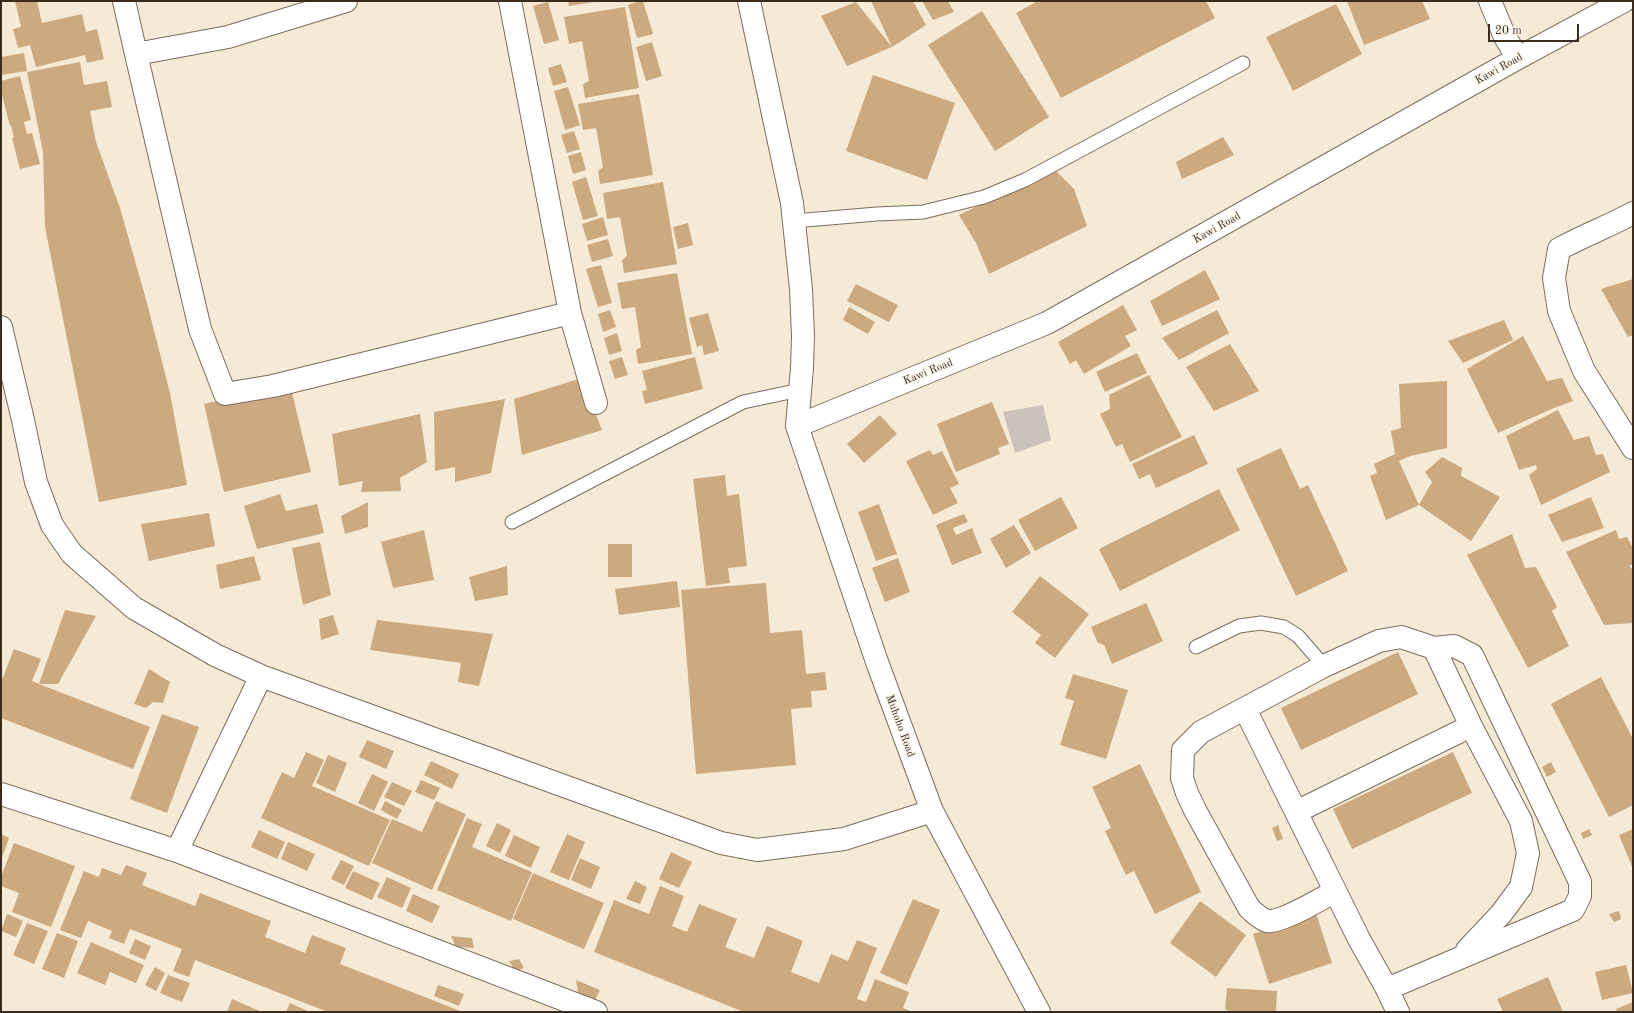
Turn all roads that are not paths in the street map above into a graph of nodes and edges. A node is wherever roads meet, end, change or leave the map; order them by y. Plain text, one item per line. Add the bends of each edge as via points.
1 (124, 1) edge
2 (346, 1) edge
3 (510, 1) edge
4 (749, 1) edge
5 (1490, 1) edge
6 (1624, 1) edge
7 (136, 54) junction
8 (1518, 58) junction
9 (1243, 63) dead end
10 (1633, 213) edge
11 (794, 221) junction
12 (570, 313) junction
13 (1, 327) edge
14 (800, 390) junction
15 (596, 403) dead end
16 (797, 426) junction
17 (1633, 448) edge
18 (512, 522) dead end
19 (1196, 646) dead end
20 (1434, 648) junction
21 (1324, 666) junction
22 (261, 676) junction
23 (1245, 709) junction
24 (1471, 726) junction
25 (1, 794) edge
26 (932, 811) junction
27 (1296, 812) junction
28 (177, 851) junction
29 (1335, 891) junction
30 (1461, 957) junction
31 (1387, 989) junction
32 (596, 1012) edge
33 (1039, 1012) edge
34 (1398, 1012) edge

1 - 7 street
2 - 7 street via 228,38
3 - 12 street
4 - 11 street
5 - 8 street via 1505,37
6 - 8 street, Kawi Road
7 - 12 street via 200,328 225,394 273,386
8 - 16 street, Kawi Road via 1047,323
9 - 11 lane via 1025,180 984,197 923,212
10 - 17 street via 1606,228 1559,248 1554,278 1558,311 1584,371
11 - 14 street via 803,336
12 - 15 street
13 - 22 street via 36,482 52,525 72,554 134,608 215,655
14 - 16 street
14 - 18 lane via 743,402
16 - 26 street, Muhoho Road via 876,662
19 - 21 lane via 1239,626 1261,623 1284,627 1298,636
20 - 21 street via 1401,637 1379,641
20 - 24 street
20 - 30 street via 1454,646 1472,655 1580,882 1580,896 1573,910
21 - 23 street
22 - 26 street via 721,843 757,850 844,839
22 - 28 street
23 - 27 street
23 - 29 street via 1201,732 1183,750 1182,778 1195,810 1249,908 1257,916 1268,921 1285,917
24 - 27 street
24 - 30 street via 1521,821 1528,853 1521,887 1501,914
25 - 28 street
26 - 33 street, Muhoho Road
27 - 29 street
28 - 32 street
29 - 31 street
30 - 31 street
31 - 34 street

